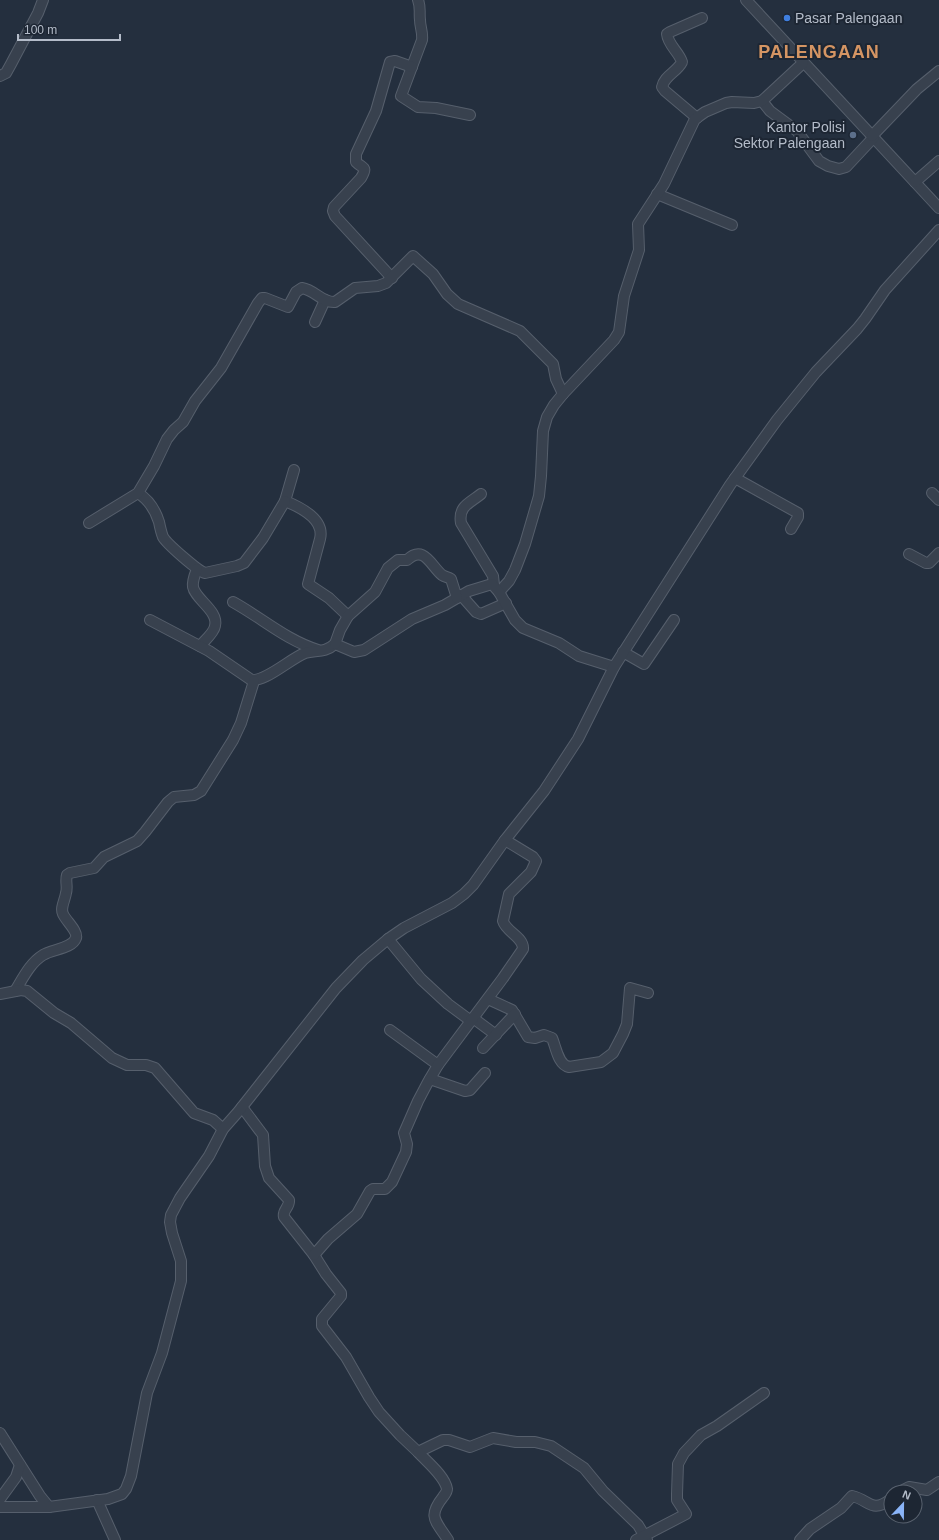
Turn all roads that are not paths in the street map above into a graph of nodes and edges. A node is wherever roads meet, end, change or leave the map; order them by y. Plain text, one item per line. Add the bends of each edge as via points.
1 (43, 0) edge
2 (418, 0) edge
3 (746, 0) edge
4 (702, 18) dead end
5 (804, 63) junction
6 (412, 67) junction
7 (939, 71) edge
8 (0, 76) edge
9 (762, 101) junction
10 (470, 116) dead end
11 (697, 118) junction
12 (873, 137) junction
13 (939, 161) edge
14 (915, 182) junction
15 (657, 194) junction
16 (939, 208) edge
17 (732, 225) dead end
18 (939, 230) edge
19 (392, 278) junction
20 (325, 300) junction
21 (315, 322) dead end
22 (563, 394) junction
23 (294, 470) dead end
24 (735, 478) junction
25 (138, 493) junction
26 (481, 494) dead end
27 (285, 501) junction
28 (89, 523) dead end
29 (791, 529) dead end
30 (939, 553) edge
31 (909, 554) dead end
32 (197, 568) junction
33 (496, 588) junction
34 (459, 597) junction
35 (233, 602) dead end
36 (506, 603) junction
37 (348, 616) junction
38 (150, 620) dead end
39 (674, 620) dead end
40 (335, 644) junction
41 (200, 646) junction
42 (322, 651) junction
43 (623, 652) junction
44 (614, 667) junction
45 (254, 681) junction
46 (505, 840) junction
47 (388, 939) junction
48 (15, 991) junction
49 (648, 993) dead end
50 (0, 994) edge
51 (488, 999) junction
52 (515, 1014) junction
53 (472, 1020) junction
54 (390, 1030) dead end
55 (496, 1035) junction
56 (483, 1048) dead end
57 (438, 1065) junction
58 (485, 1073) dead end
59 (430, 1079) junction
60 (242, 1107) junction
61 (223, 1129) junction
62 (314, 1255) junction
63 (764, 1393) dead end
64 (0, 1433) edge
65 (418, 1452) junction
66 (20, 1465) junction
67 (939, 1482) edge
68 (923, 1489) edge
69 (0, 1499) edge
70 (97, 1500) junction
71 (883, 1504) edge
72 (49, 1506) junction
73 (0, 1508) edge
74 (642, 1538) edge
75 (115, 1540) edge
76 (448, 1540) edge
77 (800, 1540) edge

1 - 8 street via 6,73
2 - 6 street via 421,7 422,40
3 - 5 street
4 - 11 street via 667,34 682,62 664,81 662,87
5 - 9 street
5 - 12 street
6 - 10 street via 401,97 418,107 436,108
6 - 19 street via 395,61 390,62 376,111 356,154 356,162 363,166 364,172 333,211
7 - 12 street via 917,89
9 - 11 street via 726,103 704,112
9 - 12 street via 770,111 797,132 819,161 828,166 839,169 846,167
11 - 15 street
12 - 14 street
13 - 14 street
14 - 16 street
15 - 17 street
15 - 22 street via 638,224 639,250 624,296 619,332 604,352
18 - 24 street via 885,290 857,329 816,372
19 - 20 street via 378,286 351,290 335,302
19 - 22 street via 410,257 414,256 458,304 520,331 553,364
20 - 21 street
20 - 25 street via 316,293 302,288 296,292 288,307 262,298 221,368 195,401 183,422 167,439
22 - 33 street via 545,424 540,491 525,544 512,576
23 - 27 street
24 - 29 street via 798,513
24 - 43 street
25 - 28 street
25 - 32 street via 151,504 163,538
26 - 33 street via 462,508 461,523 493,576
27 - 32 street via 263,538 244,563 208,573 203,573
27 - 37 street via 308,512 321,532 308,584 329,598
30 - 31 street via 929,563
32 - 41 street via 193,587 210,609 216,625
33 - 34 street via 490,584
33 - 36 street
34 - 36 street via 481,614
34 - 37 street via 451,579 442,575 427,557 416,555 392,564 376,592
34 - 40 street via 412,619 364,650 354,652
35 - 42 street via 294,640
36 - 44 street via 515,620 523,628 579,656
37 - 40 street
38 - 41 street
39 - 43 street via 644,664
40 - 42 street
41 - 45 street
42 - 45 street via 299,656
43 - 44 street
44 - 46 street via 578,739 544,790
45 - 48 street via 242,723 201,791 174,797 137,841 104,856 94,868 67,875 67,890 62,910 76,933 76,938 67,946 37,959 29,967
46 - 47 street via 464,894
46 - 51 street via 533,857 536,862 531,872 509,894 503,921 521,942 523,949
47 - 53 street via 421,979 448,1004
47 - 60 street via 339,984
48 - 50 street
48 - 61 street via 27,991 118,1061 126,1065 146,1064 155,1068 194,1113 213,1120
49 - 52 street via 630,988 625,1029 610,1057 598,1063 565,1066 552,1038 544,1035 528,1037
51 - 52 street via 509,1008
51 - 53 street
52 - 55 street
53 - 55 street
53 - 57 street
54 - 57 street
55 - 56 street
57 - 59 street
58 - 59 street via 470,1090 465,1091
59 - 62 street via 404,1133 407,1147 392,1182 385,1189 373,1188 357,1214
60 - 61 street
60 - 62 street via 263,1136 264,1166 269,1178 289,1200 283,1213 284,1217
61 - 70 street via 214,1148 171,1215 172,1233 181,1261 181,1281 164,1348 147,1393 128,1486 125,1492 118,1496
62 - 65 street via 342,1294 322,1319 322,1326 346,1357 378,1412
63 - 74 street via 692,1443 678,1467 677,1498 686,1514
64 - 66 street
65 - 74 street via 443,1440 470,1446 493,1438 551,1446 584,1468 603,1491 638,1525
65 - 76 street via 441,1477 447,1488 434,1508 434,1514
66 - 69 street via 16,1477
66 - 72 street
67 - 68 street via 926,1490
70 - 72 street
70 - 75 street
71 - 77 street via 874,1506 852,1496
72 - 73 street

